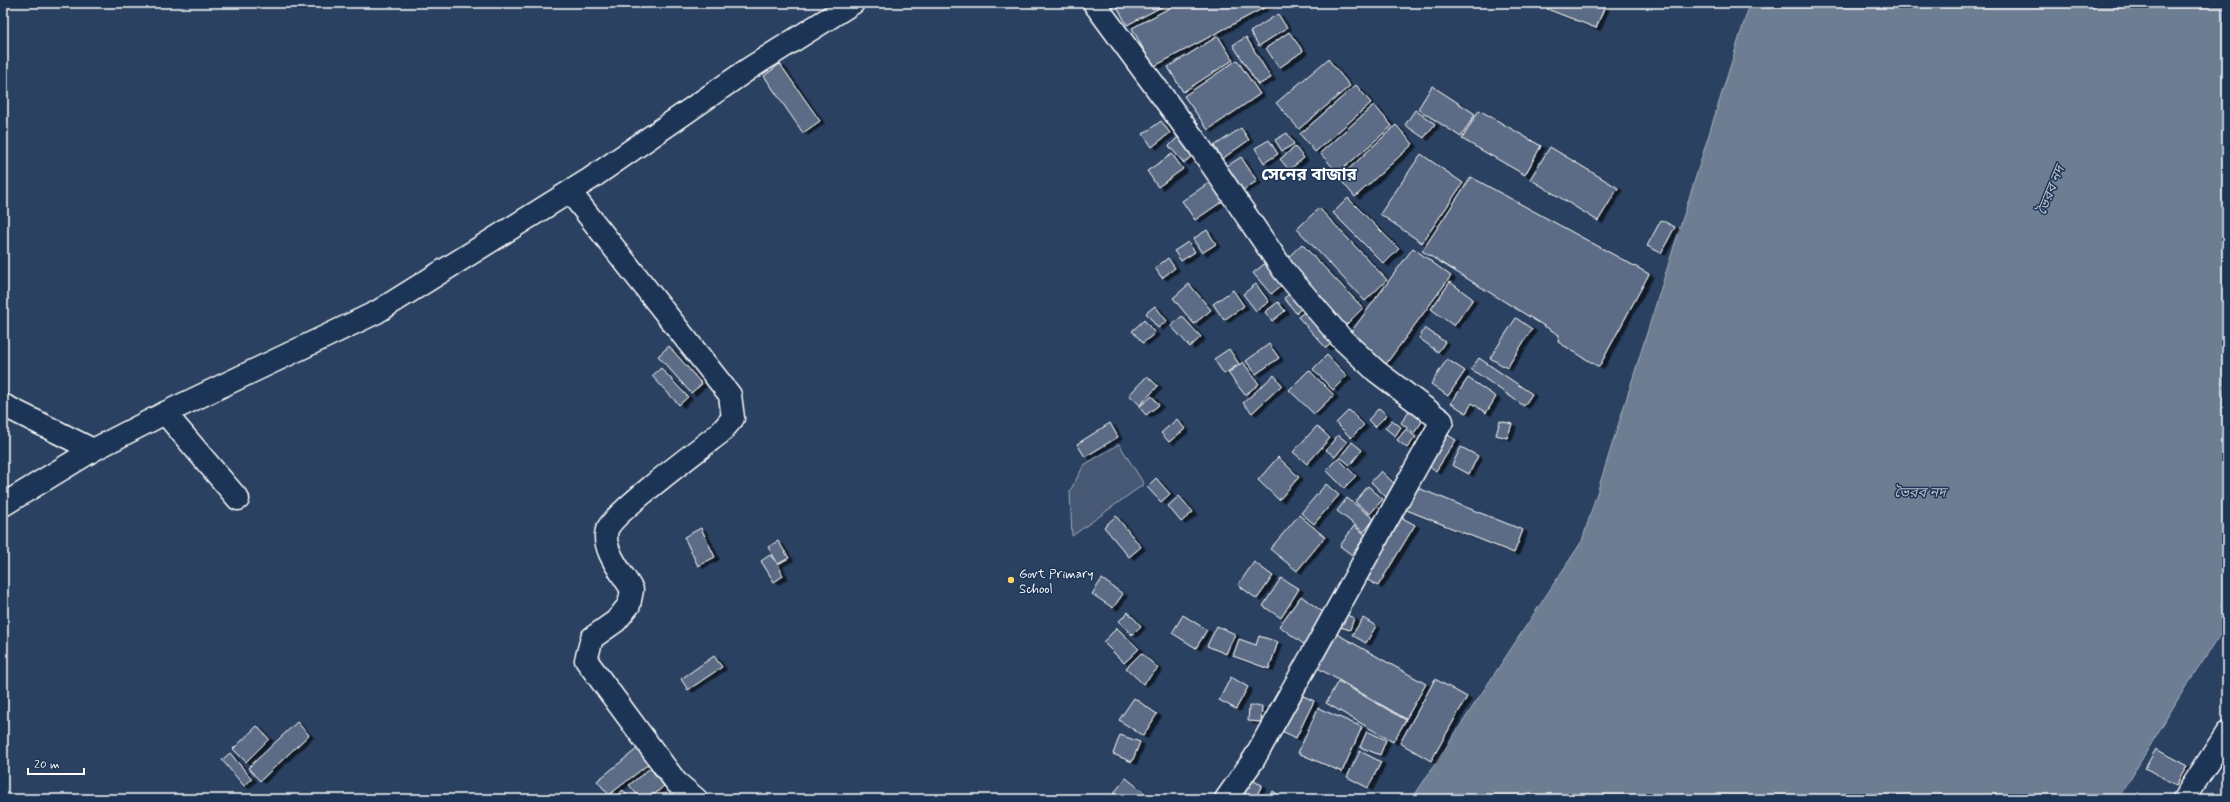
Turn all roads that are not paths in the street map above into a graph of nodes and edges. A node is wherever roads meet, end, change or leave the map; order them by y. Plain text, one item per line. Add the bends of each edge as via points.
1 (853, 3) edge
2 (1094, 3) edge
3 (570, 192) junction
4 (3, 405) edge
5 (165, 413) junction
6 (93, 450) junction
7 (238, 499) dead end
8 (3, 505) edge
9 (2227, 733) edge
10 (696, 799) edge
11 (1226, 799) edge
12 (2184, 799) edge

1 - 3 street via 750,68
2 - 11 street via 1199,146 1284,271 1342,339 1376,370 1442,421 1254,759
3 - 5 street via 377,312
3 - 10 street via 730,395 733,418 720,433 622,511 607,529 607,546 632,590 629,605 616,621 592,638 586,660 676,782
4 - 6 street
5 - 6 street
5 - 7 street
6 - 8 street
9 - 12 street

